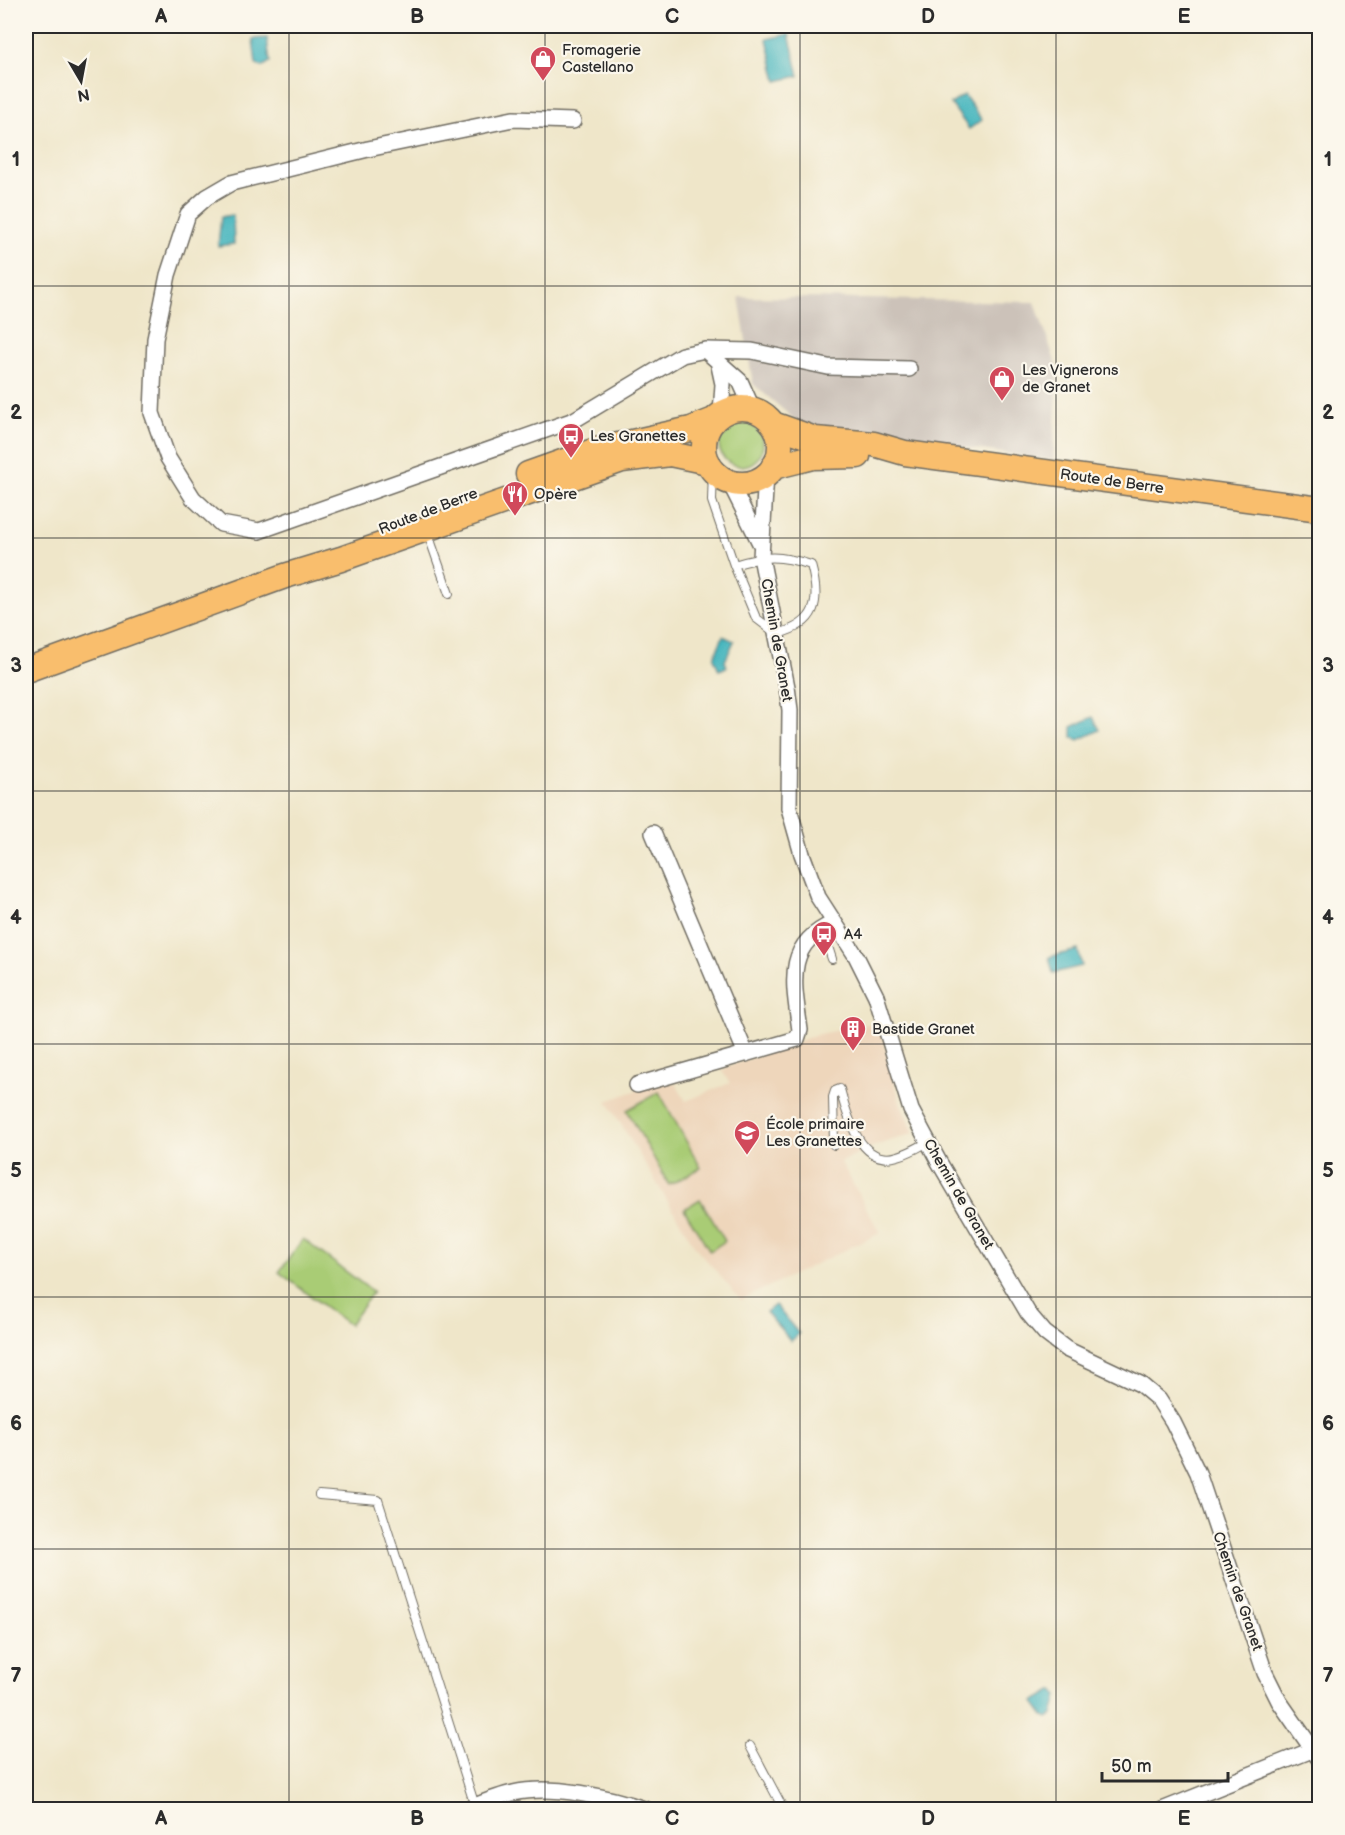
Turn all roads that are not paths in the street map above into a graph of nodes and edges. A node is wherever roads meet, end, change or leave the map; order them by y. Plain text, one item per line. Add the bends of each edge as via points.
1 (573, 121) dead end
2 (705, 350) junction
3 (718, 362) junction
4 (909, 369) dead end
5 (753, 410) junction
6 (717, 417) junction
7 (772, 424) junction
8 (905, 453) junction
9 (716, 471) junction
10 (770, 471) junction
11 (497, 494) dead end
12 (1320, 509) edge
13 (426, 528) junction
14 (761, 550) junction
15 (735, 566) junction
16 (285, 576) junction
17 (449, 594) dead end
18 (777, 634) junction
19 (26, 670) edge
20 (653, 833) dead end
21 (828, 926) junction
22 (832, 959) dead end
23 (746, 1054) junction
24 (637, 1085) dead end
25 (928, 1142) junction
26 (834, 1145) dead end
27 (319, 1495) dead end
28 (750, 1746) dead end
29 (1316, 1755) edge
30 (470, 1808) edge
31 (647, 1809) edge
32 (784, 1809) edge
33 (1162, 1809) edge

1 - 2 street via 513,119 231,183 207,196 188,214 179,237 155,339 152,413 168,458 193,498 221,524 259,531 574,420 682,356
2 - 3 street
2 - 4 street via 752,351 828,368
3 - 5 street via 740,381
3 - 6 street via 723,384
5 - 6 main road via 742,408
5 - 7 main road
6 - 9 main road via 705,436 705,454
6 - 16 main road, Route de Berre via 691,429 597,450 537,475 392,523
7 - 8 main road, Route de Berre via 815,439 874,444
7 - 10 main road via 780,445
8 - 10 main road, Route de Berre via 813,457
8 - 12 main road, Route de Berre
9 - 10 main road via 748,483
9 - 13 main road, Route de Berre via 670,454 622,460
9 - 14 street, Chemin de Granet
9 - 15 lane via 712,501
10 - 14 street, Chemin de Granet
11 - 13 lane via 430,518
13 - 16 main road, Route de Berre
13 - 17 lane
14 - 15 lane
14 - 18 street, Chemin de Granet
14 - 18 lane via 812,565 818,589 813,614 793,630
15 - 18 lane via 756,618
16 - 19 main road, Route de Berre
18 - 21 street, Chemin de Granet via 790,710 789,808
20 - 23 street
21 - 22 lane
21 - 23 street via 816,930 802,946 794,970 799,1035 789,1042
21 - 25 street, Chemin de Granet via 856,956 876,996 906,1100
23 - 24 street
25 - 26 lane via 897,1157 884,1157 866,1149 856,1135 840,1089 833,1098
25 - 29 street, Chemin de Granet via 1028,1313 1045,1333 1066,1349 1140,1384 1159,1401 1173,1422 1198,1473 1265,1673
27 - 30 lane via 378,1500
28 - 32 lane
29 - 33 street
30 - 31 street via 513,1792 546,1790 622,1801

